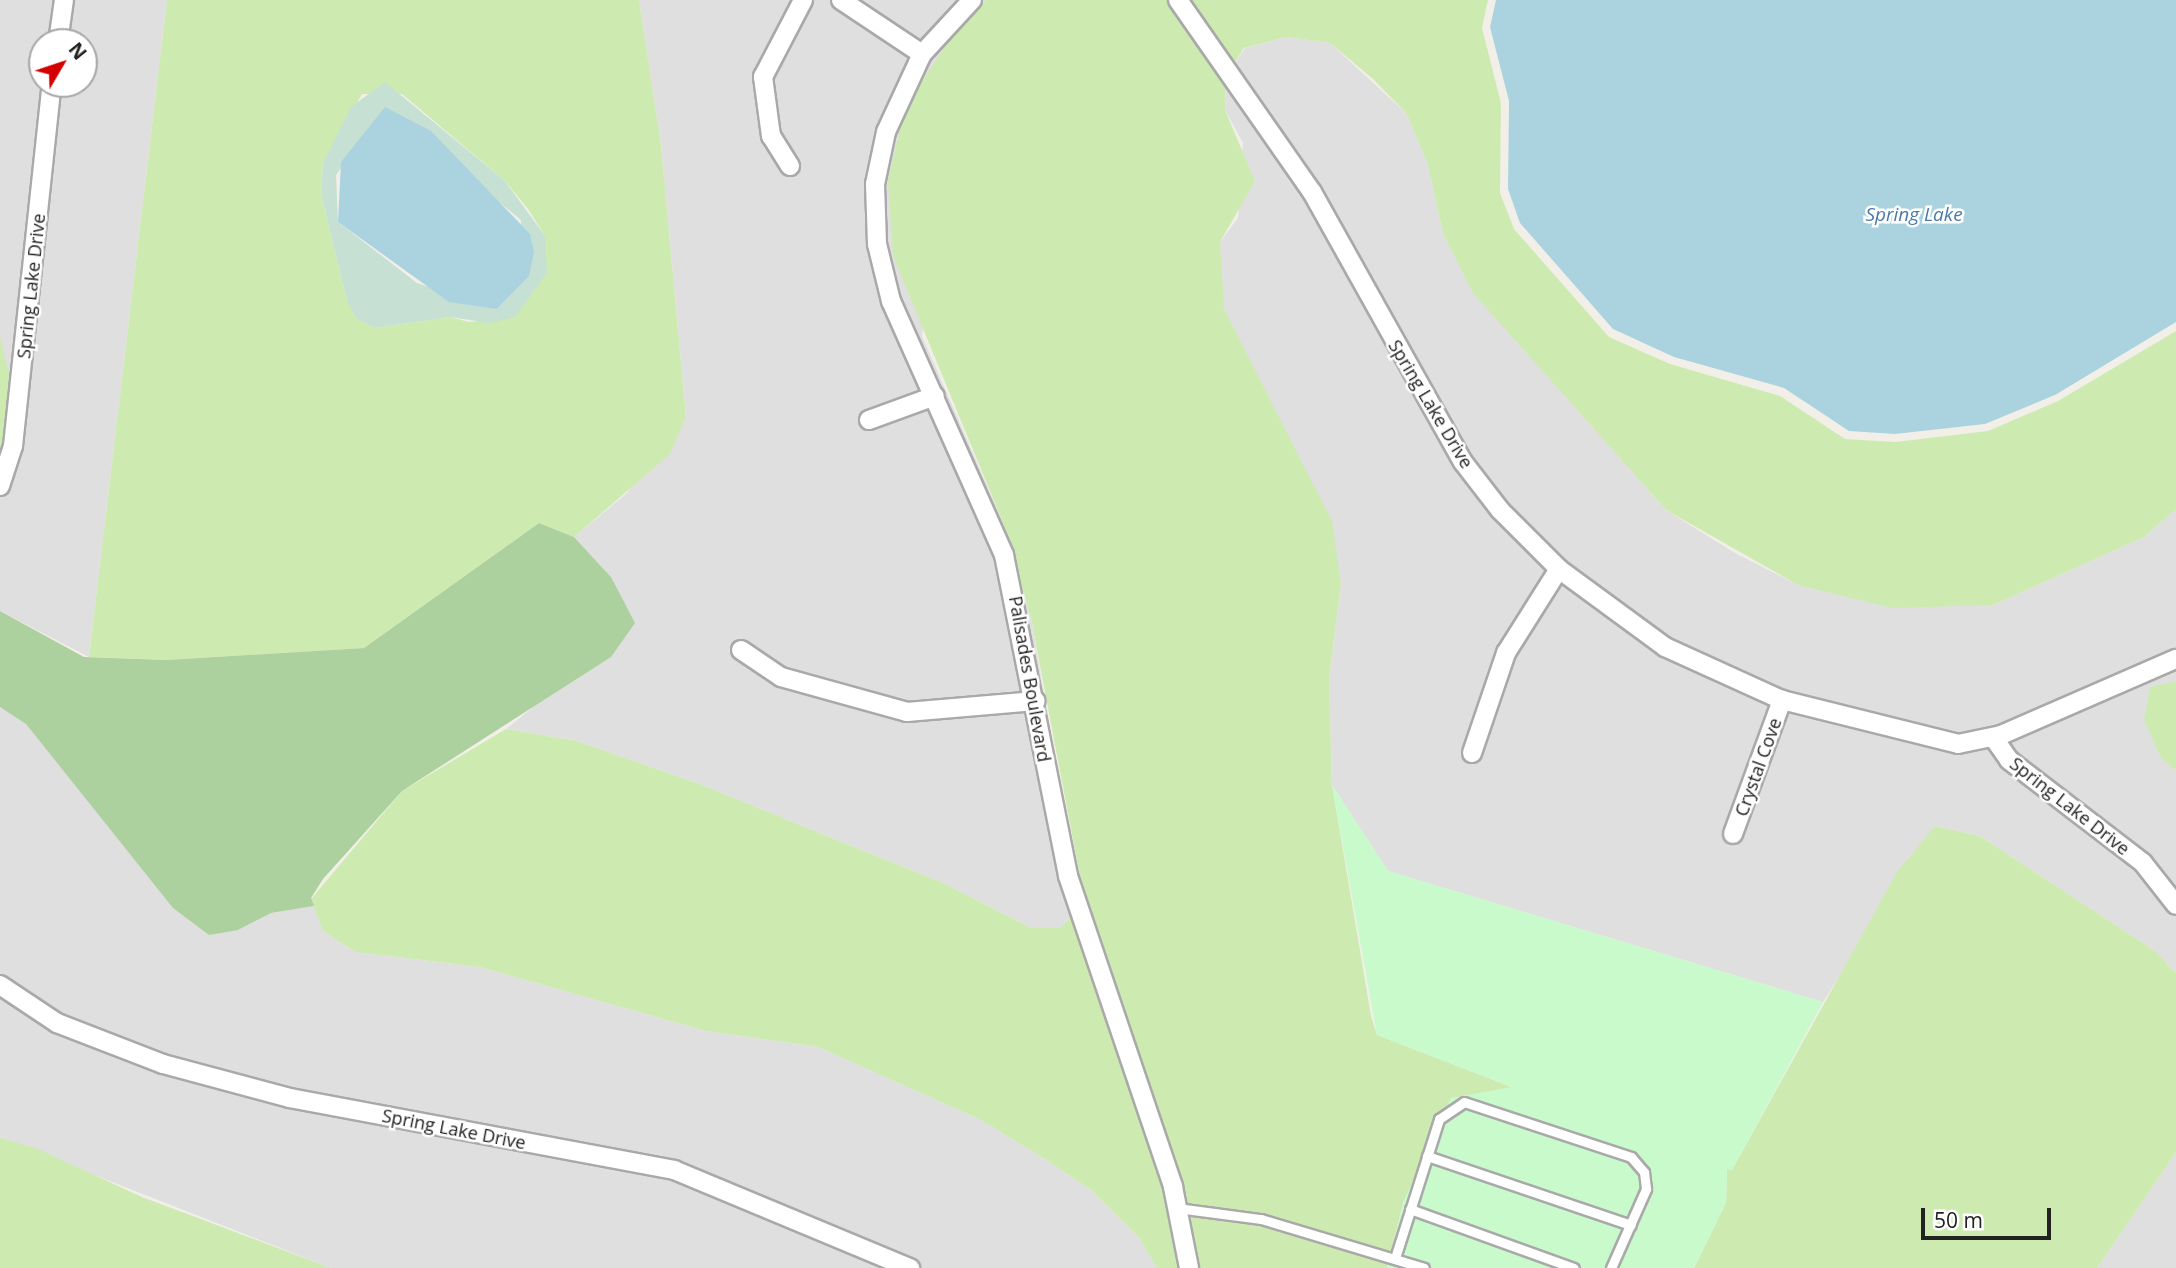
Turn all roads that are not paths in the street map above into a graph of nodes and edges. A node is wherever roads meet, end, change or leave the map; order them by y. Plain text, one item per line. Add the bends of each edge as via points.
1 (64, 0) edge
2 (803, 0) edge
3 (841, 0) edge
4 (972, 0) edge
5 (1178, 0) edge
6 (60, 28) edge
7 (922, 54) junction
8 (50, 98) edge
9 (790, 166) dead end
10 (935, 396) junction
11 (869, 420) dead end
12 (0, 486) edge
13 (1559, 569) junction
14 (741, 650) dead end
15 (2176, 659) edge
16 (1782, 700) junction
17 (1036, 701) junction
18 (1993, 737) junction
19 (1472, 753) dead end
20 (1733, 834) dead end
21 (2176, 905) edge
22 (0, 985) edge
23 (1427, 1156) junction
24 (1177, 1208) junction
25 (1410, 1209) junction
26 (1631, 1225) junction
27 (1395, 1258) junction
28 (911, 1268) edge
29 (1189, 1268) edge
30 (1424, 1268) edge
31 (1574, 1268) edge
32 (1611, 1268) edge

1 - 6 street
2 - 9 street via 763,77 771,136
3 - 7 street
4 - 7 street, Palisades Boulevard
5 - 13 street, Spring Lake Drive via 1312,191 1463,461
7 - 10 street, Palisades Boulevard via 886,132 874,215 891,301
8 - 12 street, Spring Lake Drive via 13,446
10 - 11 street
10 - 17 street, Palisades Boulevard via 1004,555
13 - 16 street, Spring Lake Drive via 1665,647
13 - 19 street via 1506,653
14 - 17 street via 781,677 907,712
15 - 18 street, Spring Lake Drive
16 - 18 street, Spring Lake Drive via 1912,737 1958,744
16 - 20 street, Crystal Cove
17 - 24 street, Palisades Boulevard via 1068,876
18 - 21 street, Spring Lake Drive via 2009,760 2143,863
22 - 28 street, Spring Lake Drive via 57,1023 163,1064 290,1098 674,1170
23 - 25 lane
23 - 26 lane
23 - 26 lane via 1439,1119 1464,1102 1631,1157 1644,1172 1646,1189
24 - 27 lane via 1261,1219
24 - 29 street, Palisades Boulevard
25 - 27 lane
25 - 31 lane
26 - 32 lane
27 - 30 lane

